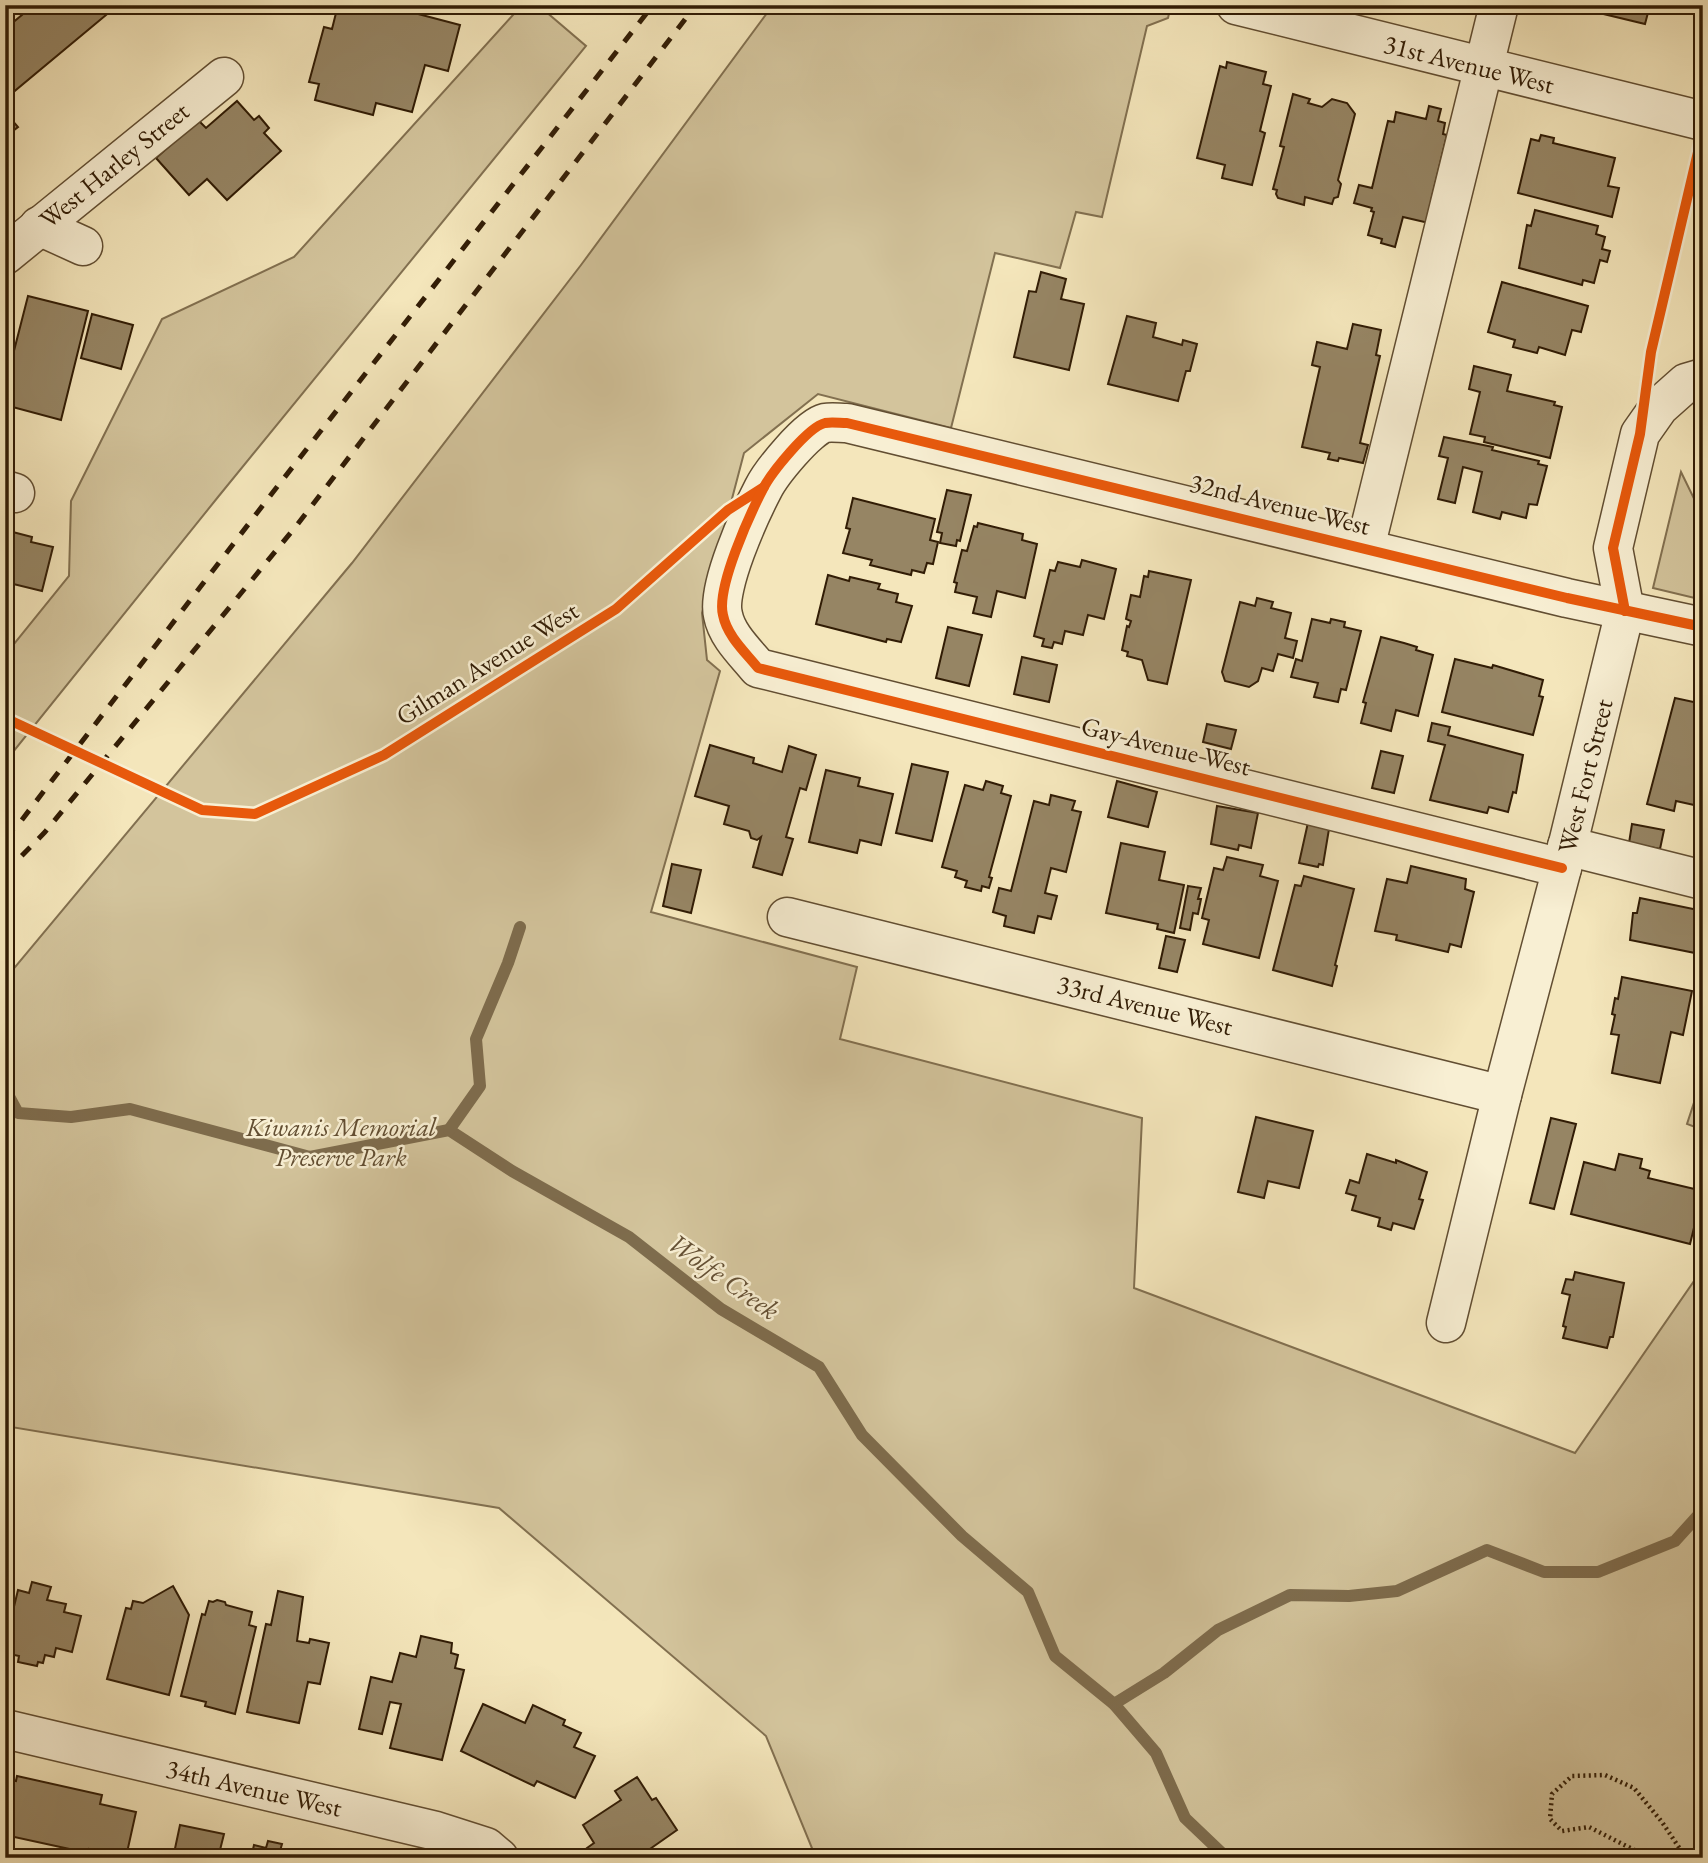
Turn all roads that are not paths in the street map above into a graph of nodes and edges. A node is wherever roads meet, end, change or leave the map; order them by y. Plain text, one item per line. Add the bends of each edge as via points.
1 (1236, 5) edge
2 (1499, 5) edge
3 (1484, 68) junction
4 (224, 76) dead end
5 (1703, 121) edge
6 (39, 226) junction
7 (83, 247) dead end
8 (5, 255) edge
9 (1703, 378) edge
10 (1365, 548) junction
11 (1625, 611) junction
12 (1703, 627) edge
13 (758, 668) joint
14 (1565, 857) junction
15 (1703, 880) edge
16 (787, 917) dead end
17 (1502, 1095) junction
18 (1446, 1323) dead end
19 (5, 1729) edge
20 (499, 1858) edge

1 - 3 street, 31st Avenue West
2 - 3 street
3 - 5 street, 31st Avenue West
3 - 10 street
4 - 6 street, West Harley Street
6 - 7 street
6 - 8 street, West Harley Street
9 - 11 street, West Fort Street via 1686,383 1659,407 1640,434 1613,548
10 - 11 street, 32nd Avenue West
10 - 13 street, 32nd Avenue West via 847,423 824,423 807,436 764,487 726,582 722,615 734,639
11 - 12 street, 32nd Avenue West
11 - 14 street, West Fort Street
13 - 14 street, Gay Avenue West
14 - 15 street, Gay Avenue West
14 - 17 street, West Fort Street
16 - 17 street, 33rd Avenue West
17 - 18 street, West Fort Street
19 - 20 street, 34th Avenue West via 436,1830 486,1847

